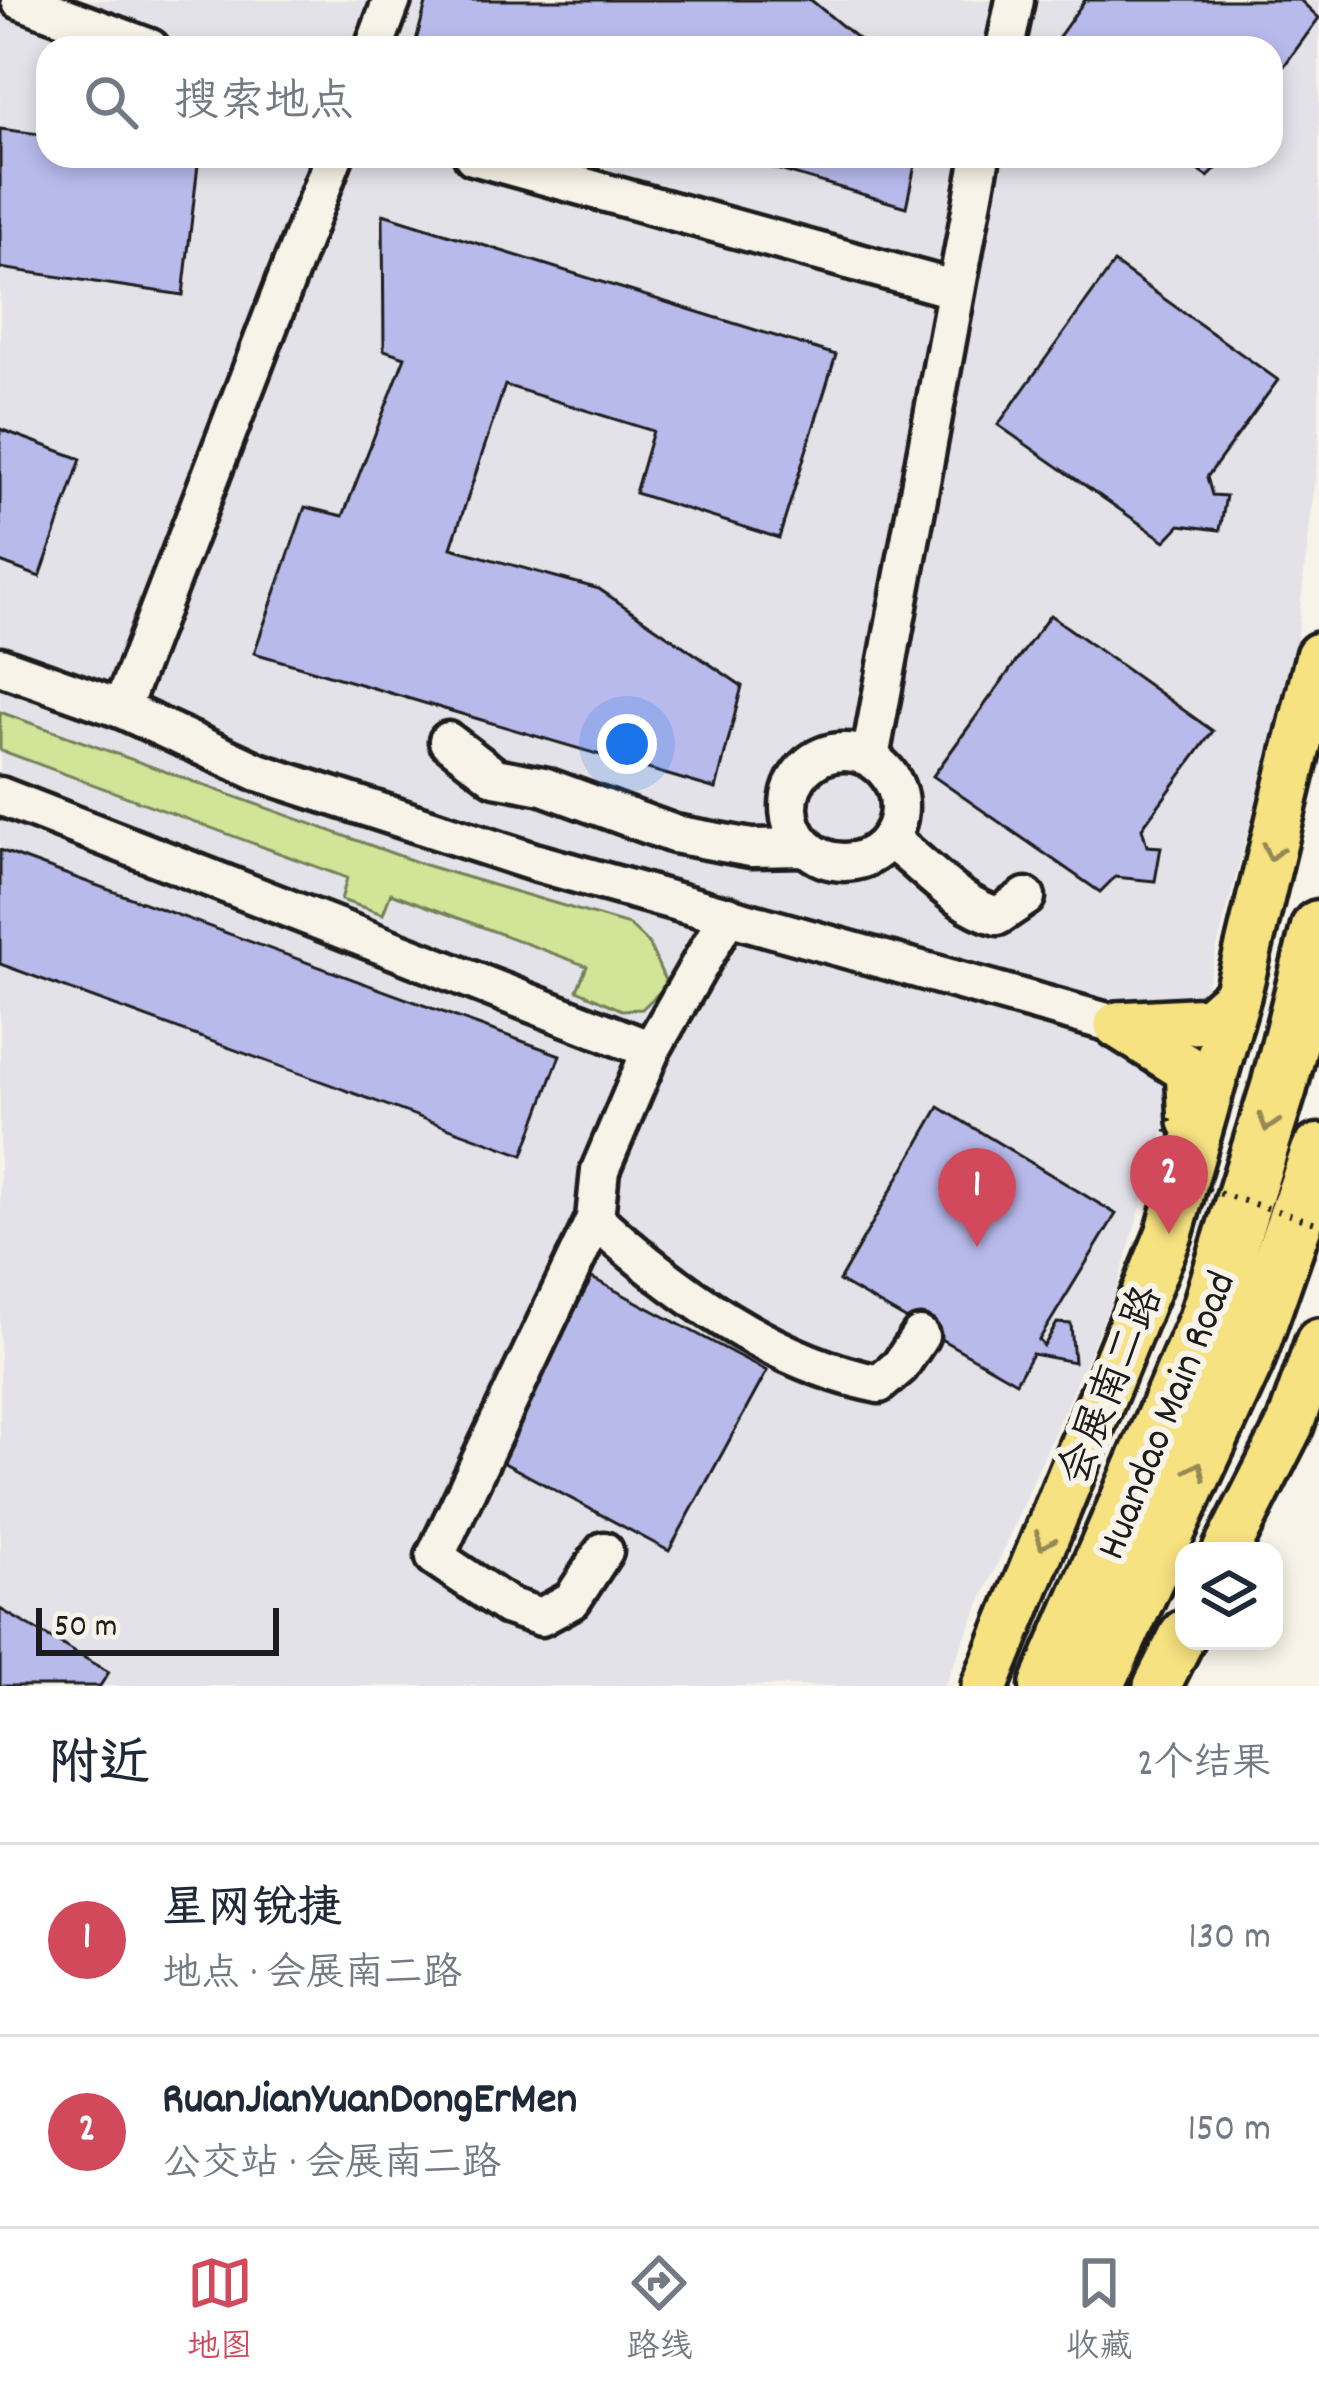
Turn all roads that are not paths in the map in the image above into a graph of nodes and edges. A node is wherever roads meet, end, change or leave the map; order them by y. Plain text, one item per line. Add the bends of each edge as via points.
1 (20, 0) edge
2 (392, 0) edge
3 (1015, 0) edge
4 (118, 36) edge
5 (378, 36) edge
6 (1008, 36) edge
7 (329, 168) edge
8 (516, 168) edge
9 (978, 168) edge
10 (952, 289) junction
11 (1319, 656) edge
12 (0, 666) edge
13 (121, 710) junction
14 (448, 741) dead end
15 (870, 758) junction
16 (0, 796) edge
17 (890, 839) junction
18 (805, 848) junction
19 (1026, 897) dead end
20 (728, 915) junction
21 (1319, 928) edge
22 (1238, 996) junction
23 (1118, 1025) junction
24 (650, 1050) junction
25 (1182, 1128) junction
26 (1319, 1152) edge
27 (595, 1219) junction
28 (920, 1336) dead end
29 (1319, 1342) edge
30 (1231, 1542) edge
31 (604, 1551) dead end
32 (1109, 1609) junction
33 (1179, 1650) edge
34 (1168, 1683) edge
35 (985, 1686) edge
36 (1048, 1686) edge
37 (1096, 1686) edge

1 - 4 street
2 - 5 street
3 - 6 street
7 - 13 street
8 - 10 street
9 - 10 street
10 - 15 street
11 -> 22 main road, 会展南二路
12 - 13 street
13 - 20 street via 258,772
14 - 18 street via 495,777 674,835
15 - 17 street via 886,770 899,800
15 - 18 street via 826,755 798,775 790,822
16 - 24 street
17 - 18 street via 852,862
17 - 19 street via 970,908 998,916
20 - 23 street
20 - 24 street
21 -> 32 highway, Huandao Main Road via 1279,1088
22 - 23 main road via 1210,1020
22 - 25 main road, 会展南二路
23 - 25 main road via 1189,1070
24 - 27 street via 600,1171
25 -> 35 main road, 会展南二路 via 1169,1234
32 -> 26 highway, Huandao Main Road via 1246,1360
27 - 28 street via 686,1297 837,1376 879,1384
27 - 31 street via 435,1557 508,1606 542,1617 572,1600
29 - 30 main road via 1290,1425
32 - 36 highway, Huandao Main Road
32 - 37 highway, Huandao Main Road
33 - 34 main road

